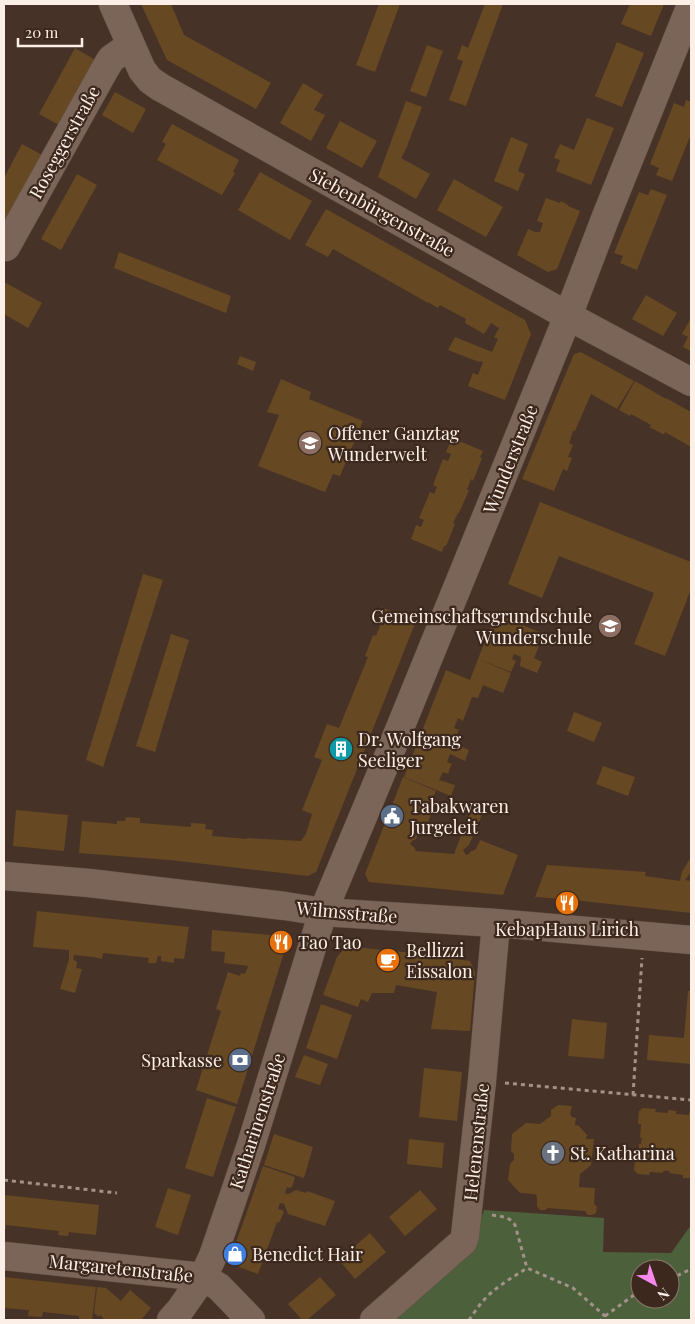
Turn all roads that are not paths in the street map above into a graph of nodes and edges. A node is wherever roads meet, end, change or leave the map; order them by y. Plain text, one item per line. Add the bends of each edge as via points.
1 (113, 4) edge
2 (691, 5) edge
3 (131, 45) junction
4 (6, 247) dead end
5 (568, 316) junction
6 (691, 382) edge
7 (4, 876) edge
8 (323, 912) junction
9 (496, 923) junction
10 (691, 940) edge
11 (4, 1256) edge
12 (202, 1277) junction
13 (171, 1320) edge
14 (251, 1320) edge
15 (374, 1320) edge

1 - 3 street, Siebenbürgenstraße
2 - 5 street, Wunderstraße
3 - 4 street, Roseggerstraße via 111,59
3 - 5 street, Siebenbürgenstraße via 142,70 160,88
5 - 6 street, Siebenbürgenstraße
5 - 8 street, Wunderstraße
7 - 8 street, Wilmsstraße via 89,883
8 - 9 street, Wilmsstraße
8 - 12 street, Katharinenstraße via 251,1145 213,1256
9 - 10 street, Wilmsstraße
9 - 15 street, Helenenstraße via 465,1236
11 - 12 street, Margaretenstraße
12 - 13 street, Katharinenstraße
12 - 14 street, Margaretenstraße via 219,1287

